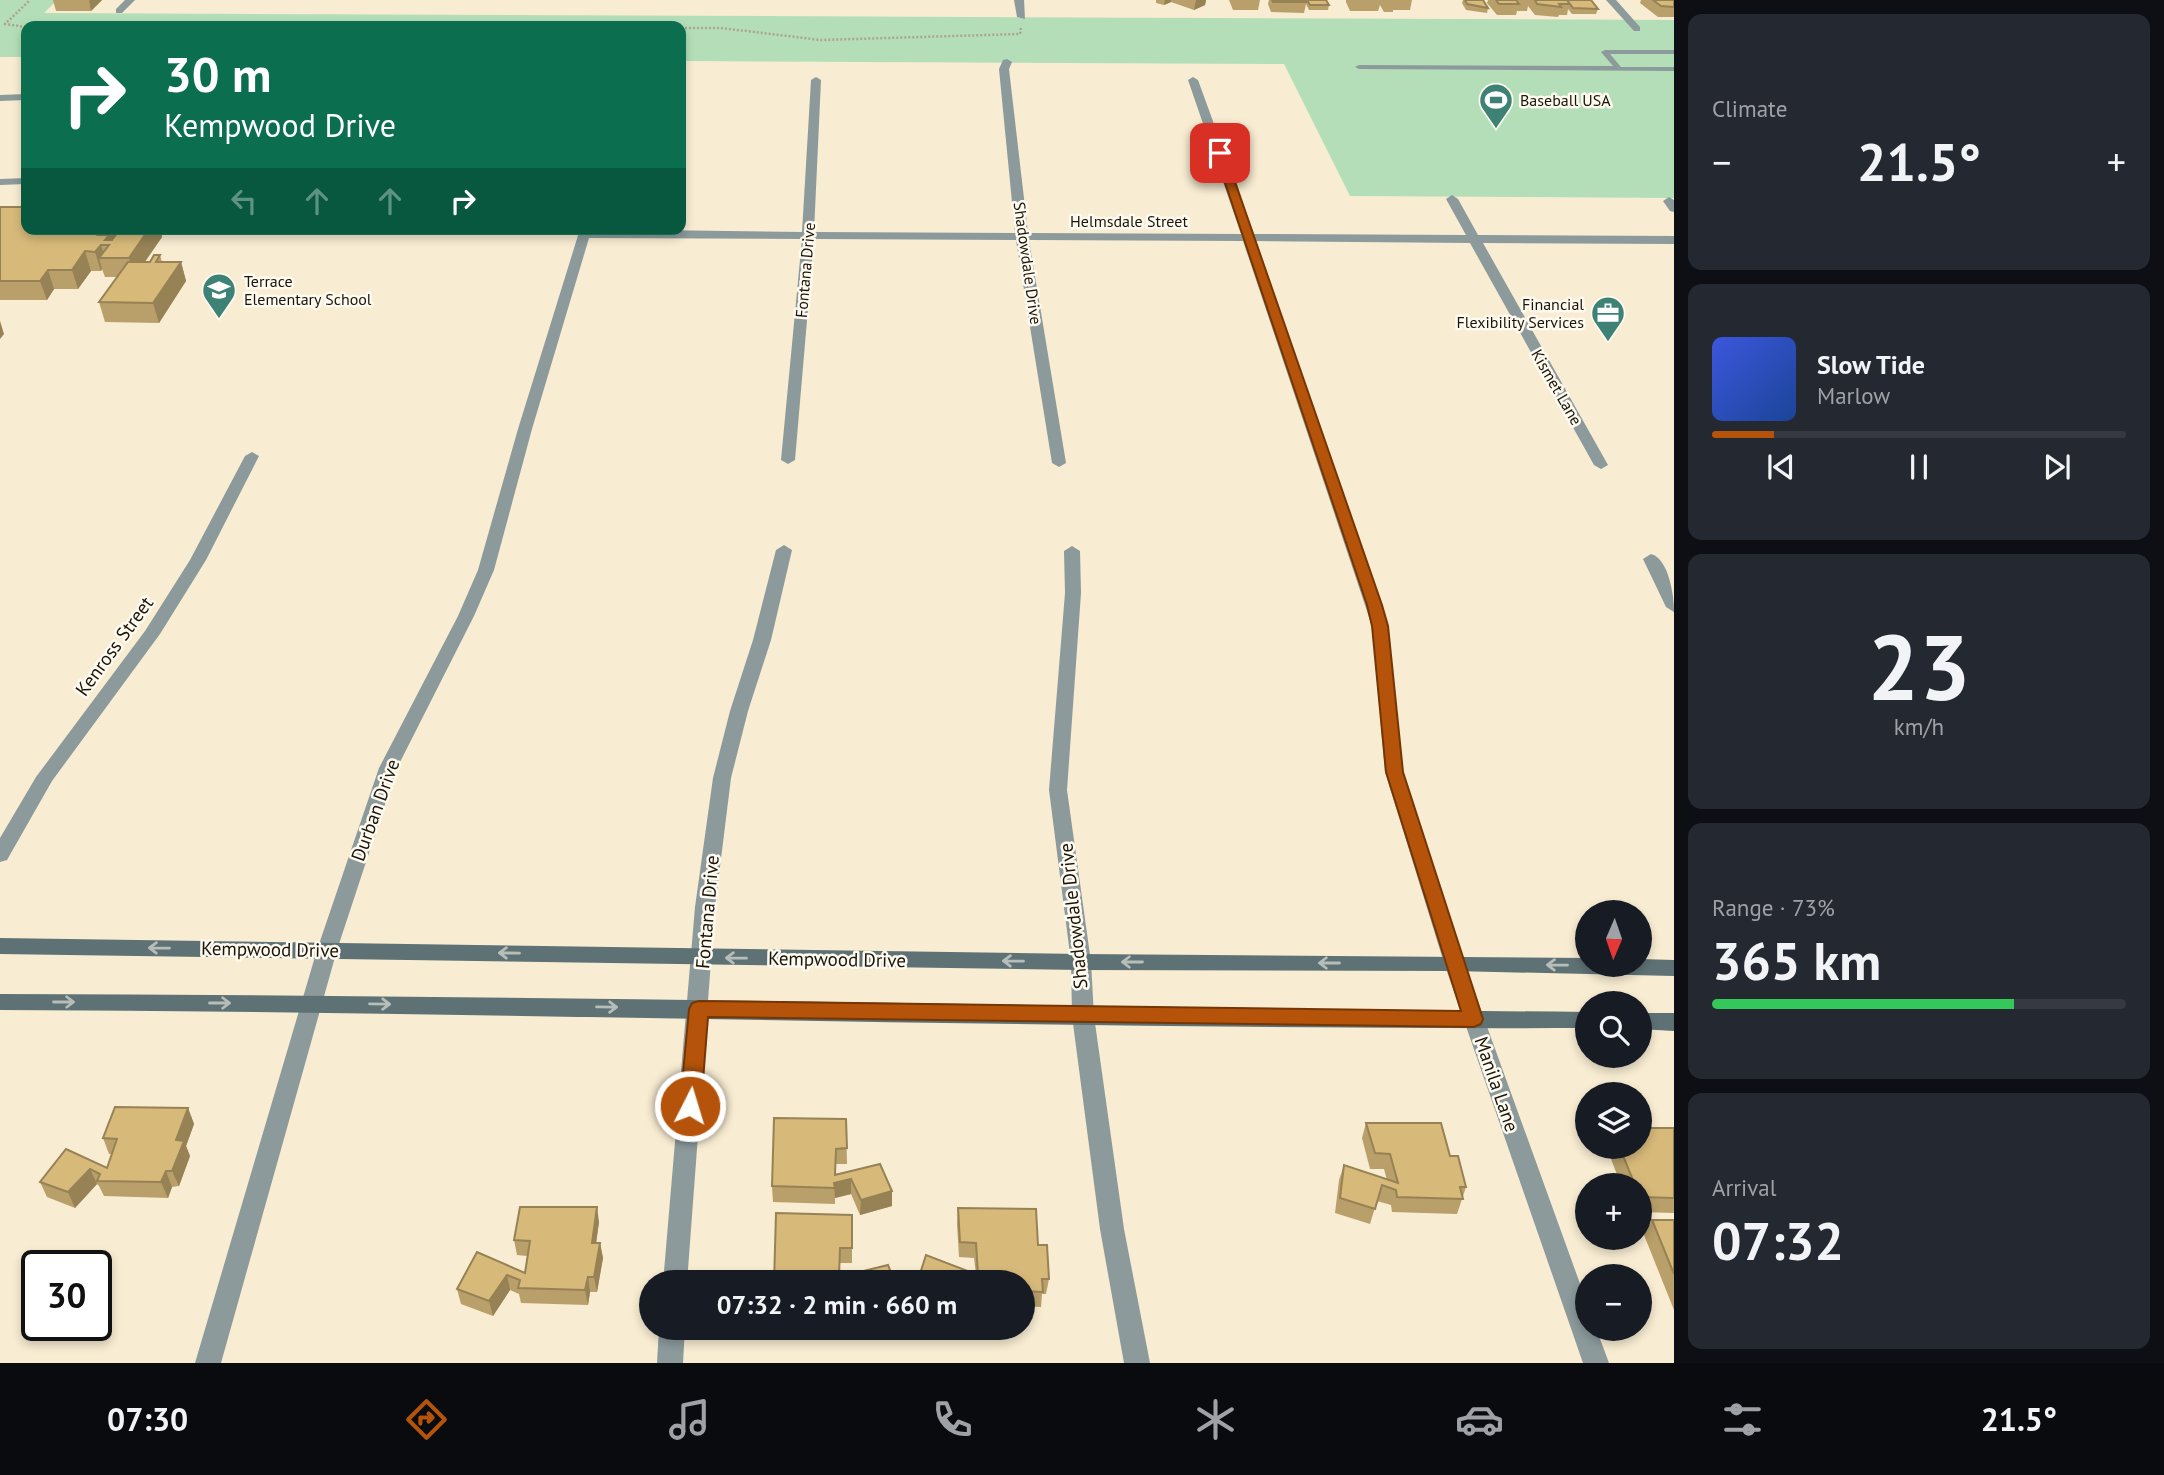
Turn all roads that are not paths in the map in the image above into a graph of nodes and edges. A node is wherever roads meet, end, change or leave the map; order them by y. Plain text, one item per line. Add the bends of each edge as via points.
1 (130, 0) edge
2 (1019, 0) edge
3 (1611, 0) edge
4 (119, 11) dead end
5 (1022, 17) road end
6 (1637, 29) dead end
7 (1674, 52) edge
8 (1007, 62) dead end
9 (1359, 67) dead end
10 (1619, 69) junction
11 (1674, 69) edge
12 (816, 80) dead end
13 (1193, 80) dead end
14 (21, 97) edge
15 (0, 98) edge
16 (21, 181) edge
17 (0, 182) edge
18 (1452, 199) dead end
19 (686, 233) edge
20 (584, 235) edge
21 (808, 236) junction
22 (1022, 237) junction
23 (1248, 237) junction
24 (1473, 239) junction
25 (1674, 240) edge
26 (252, 456) dead end
27 (788, 460) dead end
28 (1059, 463) dead end
29 (1601, 465) dead end
30 (784, 550) dead end
31 (1072, 551) dead end
32 (1651, 559) dead end
33 (1674, 607) edge
34 (0, 855) edge
35 (0, 946) edge
36 (327, 950) junction
37 (703, 957) junction
38 (1081, 962) junction
39 (1454, 963) junction
40 (1674, 968) edge
41 (0, 1002) edge
42 (312, 1003) junction
43 (699, 1009) junction
44 (1083, 1016) junction
45 (1474, 1019) junction
46 (1575, 1020) edge
47 (1652, 1021) edge
48 (1674, 1022) edge
49 (676, 1270) edge
50 (671, 1340) edge
51 (208, 1363) edge
52 (670, 1363) edge
53 (1138, 1363) edge
54 (1596, 1363) edge

1 - 4 street
2 - 5 street
3 - 6 street
7 - 10 lane via 1605,52
8 - 22 street, Shadowdale Drive via 1004,69
9 - 10 lane
10 - 11 lane
12 - 21 street, Fontana Drive
13 - 23 street, Manila Lane
14 - 15 street
16 - 17 street
18 - 24 street, Kismet Lane
19 - 21 street, Helmsdale Street
20 - 36 street, Durban Drive via 486,570 388,768
21 - 22 street, Helmsdale Street
21 - 27 street, Fontana Drive
22 - 23 street, Helmsdale Street
22 - 28 street, Shadowdale Drive
23 - 24 street, Helmsdale Street
23 - 39 street, Manila Lane via 1380,626 1394,772
24 - 25 street, Helmsdale Street
24 - 29 street, Kismet Lane
26 - 34 street, Kenross Street via 198,560 152,634 45,777
30 - 37 street, Fontana Drive via 722,778
31 - 38 street, Shadowdale Drive via 1058,790
32 - 33 street
36 -> 35 main road, Kempwood Drive
37 -> 36 main road, Kempwood Drive
36 - 42 street, Durban Drive
38 -> 37 main road, Kempwood Drive
37 - 43 street, Fontana Drive
39 -> 38 main road, Kempwood Drive
38 - 44 street, Shadowdale Drive
40 -> 39 main road, Kempwood Drive
39 - 45 street, Manila Lane
41 -> 42 main road
42 -> 43 main road
42 - 51 street, Durban Drive
43 - 44 main road
43 - 49 street, Fontana Drive
44 - 45 main road
44 - 53 street, Shadowdale Drive via 1112,1229
45 - 46 main road
45 - 54 street, Manila Lane
47 - 48 main road
50 - 52 street

